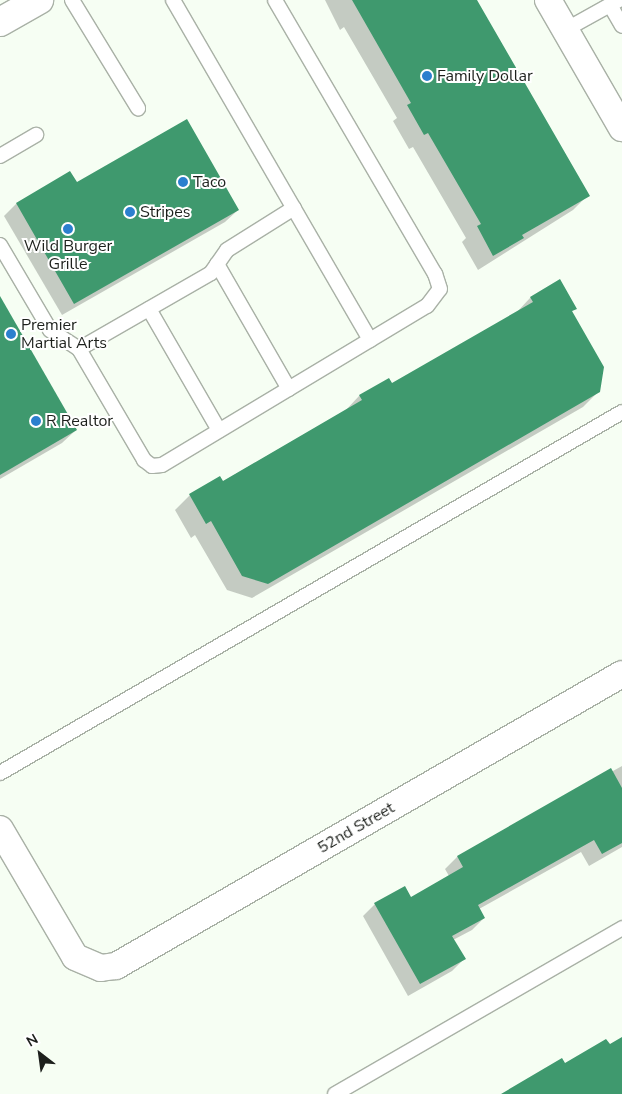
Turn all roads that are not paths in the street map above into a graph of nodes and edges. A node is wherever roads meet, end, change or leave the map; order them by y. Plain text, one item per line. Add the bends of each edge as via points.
1 (39, 0) edge
2 (72, 0) edge
3 (173, 0) edge
4 (275, 0) edge
5 (548, 0) edge
6 (614, 2) edge
7 (0, 22) edge
8 (622, 26) edge
9 (565, 30) junction
10 (138, 108) dead end
11 (622, 128) edge
12 (36, 135) dead end
13 (0, 156) edge
14 (294, 208) junction
15 (0, 245) edge
16 (217, 264) junction
17 (149, 309) junction
18 (370, 340) junction
19 (79, 349) junction
20 (289, 389) junction
21 (622, 412) edge
22 (219, 430) junction
23 (622, 674) edge
24 (0, 773) edge
25 (0, 829) edge
26 (622, 928) edge
27 (336, 1094) edge

1 - 7 main road
2 - 10 lane
3 - 14 lane
4 - 18 lane via 436,274 440,289 427,306
5 - 9 street
6 - 8 lane
6 - 9 lane
9 - 11 street
12 - 13 lane
14 - 16 lane via 227,250
14 - 18 lane
15 - 19 lane via 50,330
16 - 17 lane via 211,273
16 - 20 lane
17 - 19 lane
17 - 22 lane
18 - 20 lane
19 - 22 lane via 144,460 152,466 162,465
20 - 22 lane
21 - 24 lane
23 - 25 street, 52nd Street via 116,966 101,968 75,957
26 - 27 lane

